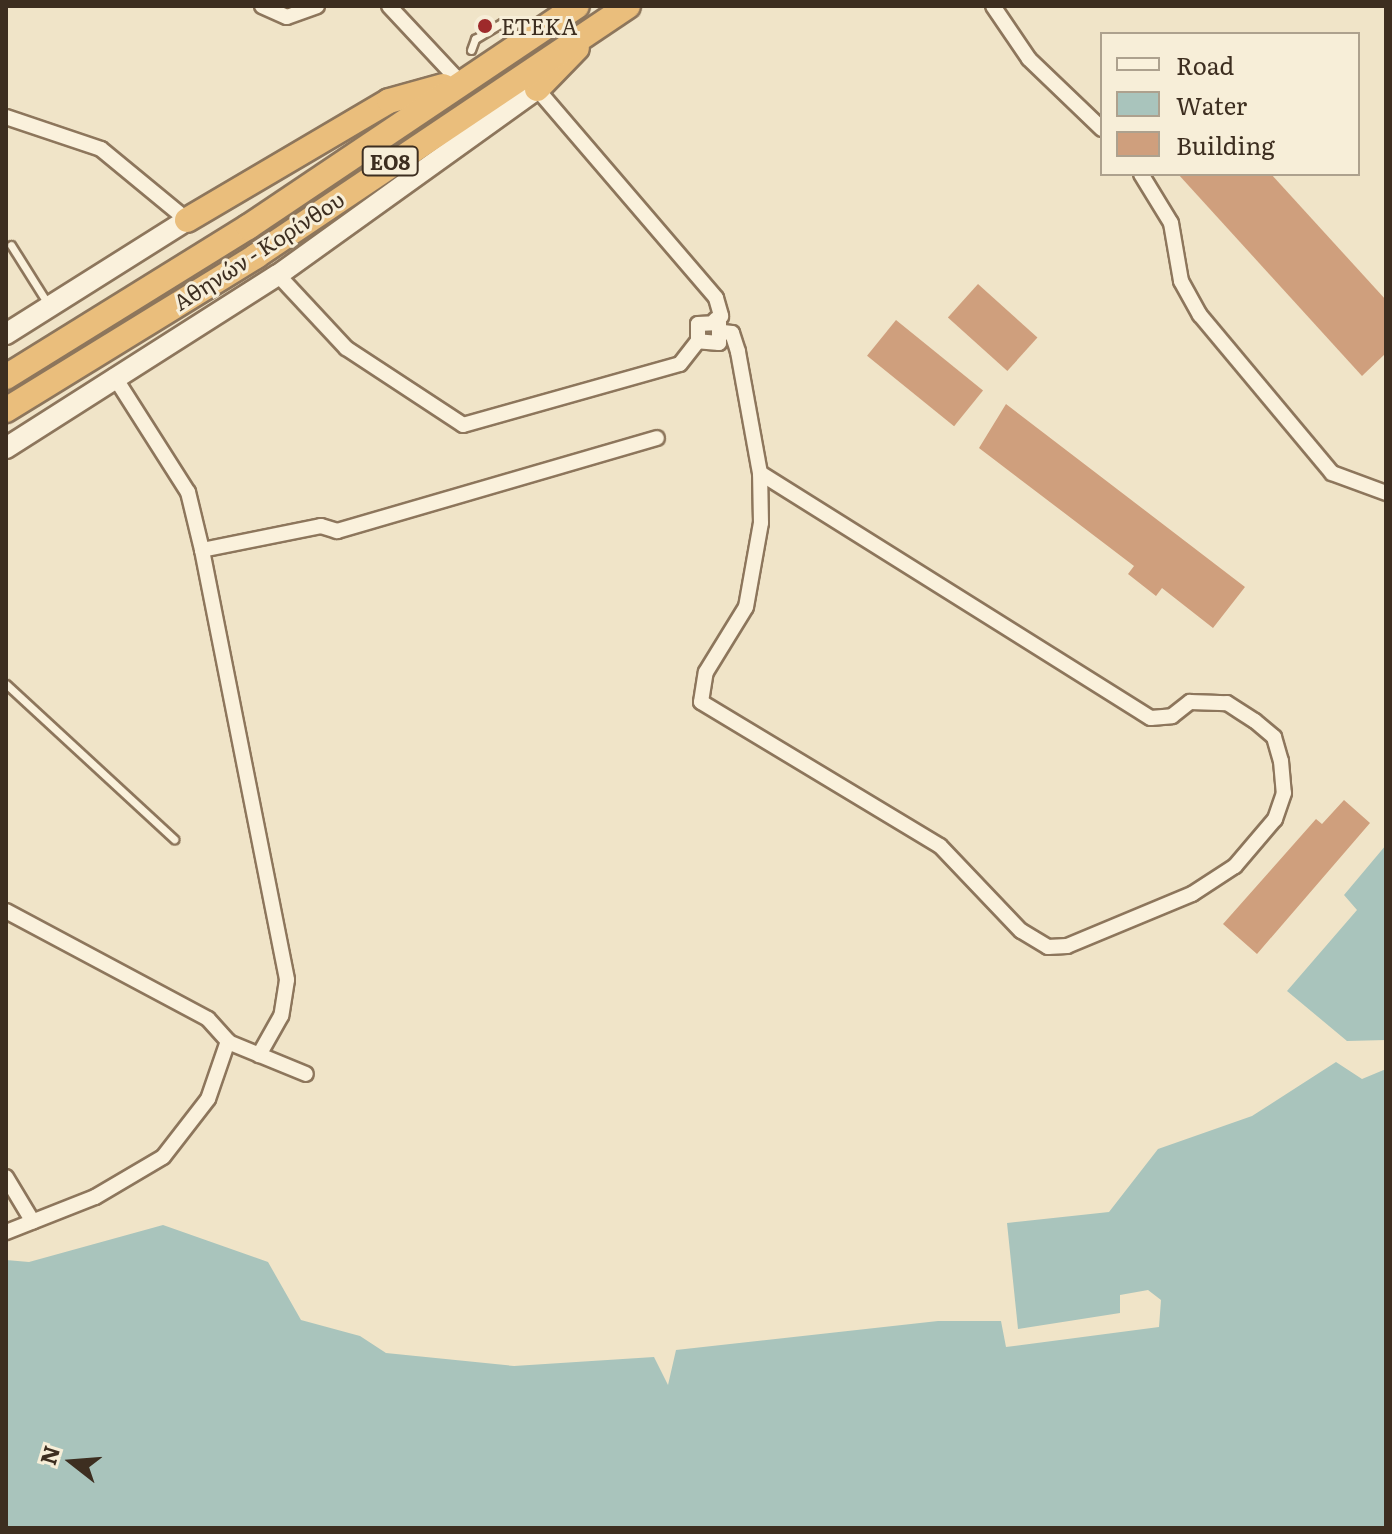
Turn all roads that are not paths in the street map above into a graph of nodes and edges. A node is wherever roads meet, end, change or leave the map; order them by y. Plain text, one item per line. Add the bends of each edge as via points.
1 (262, 6) edge
2 (317, 6) edge
3 (389, 6) edge
4 (577, 6) edge
5 (993, 6) edge
6 (619, 11) edge
7 (514, 25) dead end
8 (471, 50) dead end
9 (460, 82) junction
10 (537, 89) junction
11 (6, 117) edge
12 (1100, 127) edge
13 (1142, 176) edge
14 (187, 220) junction
15 (11, 245) dead end
16 (278, 275) junction
17 (49, 306) junction
18 (723, 324) junction
19 (6, 334) edge
20 (698, 341) junction
21 (114, 376) junction
22 (6, 377) edge
23 (6, 410) edge
24 (657, 438) dead end
25 (6, 448) edge
26 (760, 473) junction
27 (1386, 493) edge
28 (202, 550) junction
29 (6, 684) edge
30 (174, 839) dead end
31 (6, 911) edge
32 (228, 1042) junction
33 (259, 1055) junction
34 (306, 1074) dead end
35 (6, 1177) edge
36 (33, 1222) junction
37 (6, 1232) edge

1 - 2 street via 287,17
3 - 9 street
4 - 9 highway, Αθηνών - Κορίνθου / ΕΟ8
5 - 12 street via 1029,59
6 - 10 highway
6 - 23 highway, Αθηνών - Κορίνθου / ΕΟ8 via 256,256
7 - 8 lane via 502,23 475,39
9 - 14 highway via 389,101
9 - 22 highway, Αθηνών - Κορίνθου / ΕΟ8 via 260,220
10 - 16 main road
10 - 18 street
11 - 14 street via 101,149
13 - 27 street via 1171,223 1181,281 1200,315 1332,473
14 - 17 main road
15 - 17 lane
16 - 20 street via 346,348 463,425 661,371 680,364
16 - 21 main road
17 - 19 main road
18 - 20 street via 713,347
18 - 20 street via 698,324
18 - 26 street
21 - 25 main road
21 - 28 street via 188,492
24 - 28 street via 337,531 321,526
26 - 26 street via 1151,718 1172,716 1190,702 1227,703 1255,721 1274,737 1281,761 1284,793 1275,819 1235,866 1192,894 1067,946 1048,947 1021,931 940,846 701,702 706,672 746,607 761,523
28 - 33 street via 287,980 281,1016
29 - 30 lane
31 - 32 street via 212,1021
32 - 33 street
32 - 36 street via 208,1099 163,1157
33 - 34 street
35 - 36 street
36 - 37 street

